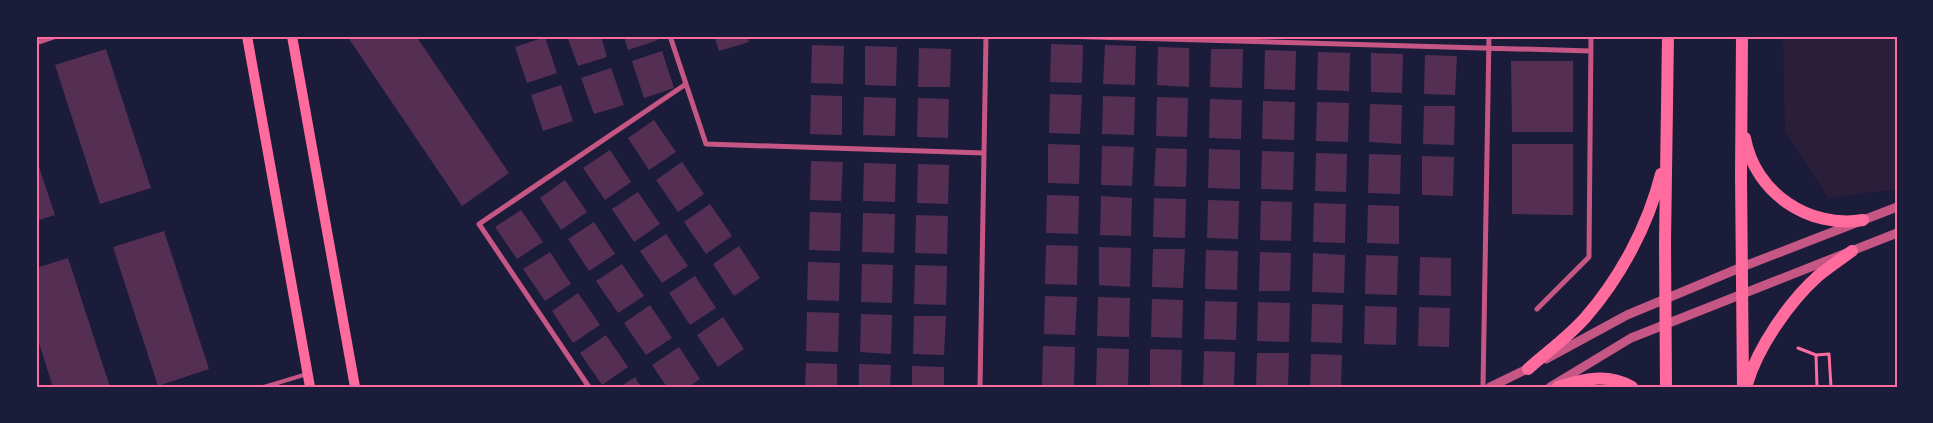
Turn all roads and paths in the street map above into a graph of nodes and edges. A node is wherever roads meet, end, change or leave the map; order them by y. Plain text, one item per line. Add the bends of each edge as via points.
1 (57, 36) edge
2 (247, 36) edge
3 (292, 36) edge
4 (670, 36) edge
5 (986, 36) edge
6 (1058, 36) edge
7 (1366, 36) edge
8 (1489, 36) edge
9 (1591, 36) edge
10 (1668, 36) edge
11 (1742, 36) edge
12 (36, 43) edge
13 (1366, 45) junction
14 (1489, 48) junction
15 (1591, 51) junction
16 (686, 84) junction
17 (1741, 121) junction
18 (1666, 152) junction
19 (984, 153) junction
20 (1897, 206) edge
21 (1864, 220) junction
22 (1897, 233) edge
23 (1852, 251) junction
24 (1742, 267) junction
25 (1742, 294) junction
26 (1665, 300) junction
27 (1537, 309) dead end
28 (1665, 325) junction
29 (1798, 348) dead end
30 (1816, 355) junction
31 (1528, 369) junction
32 (307, 374) junction
33 (264, 387) edge
34 (310, 387) edge
35 (354, 387) edge
36 (589, 387) edge
37 (980, 387) edge
38 (1483, 387) edge
39 (1490, 387) edge
40 (1550, 387) edge
41 (1558, 387) edge
42 (1632, 387) edge
43 (1666, 387) edge
44 (1745, 387) edge
45 (1817, 387) edge
46 (1831, 387) edge

1 - 12 street
2 - 32 main road
3 - 35 main road
4 - 16 street
5 - 19 street
6 - 13 street
7 - 13 street
8 - 14 street
9 - 15 street
10 - 18 main road
11 - 17 main road
13 - 14 street
14 - 15 street
14 - 38 street
15 - 27 street via 1589,257
16 - 19 street via 706,144
16 - 36 street via 479,224
17 - 21 main road via 1745,142 1755,165 1782,200 1822,219
17 - 24 main road
18 - 26 main road
18 - 31 main road via 1647,216 1624,262 1585,318
19 - 37 street
20 - 21 street
21 - 24 street
22 - 23 street
23 - 25 street
23 - 44 main road via 1797,298 1758,358
24 - 25 main road
24 - 26 street
25 - 28 street
25 - 44 main road
26 - 28 main road
26 - 31 street via 1627,315
28 - 40 street via 1631,338
28 - 43 main road
29 - 30 path
30 - 45 path
30 - 46 path via 1830,354
31 - 39 street
32 - 33 lane
32 - 34 main road
41 - 42 main road via 1588,378 1614,379

